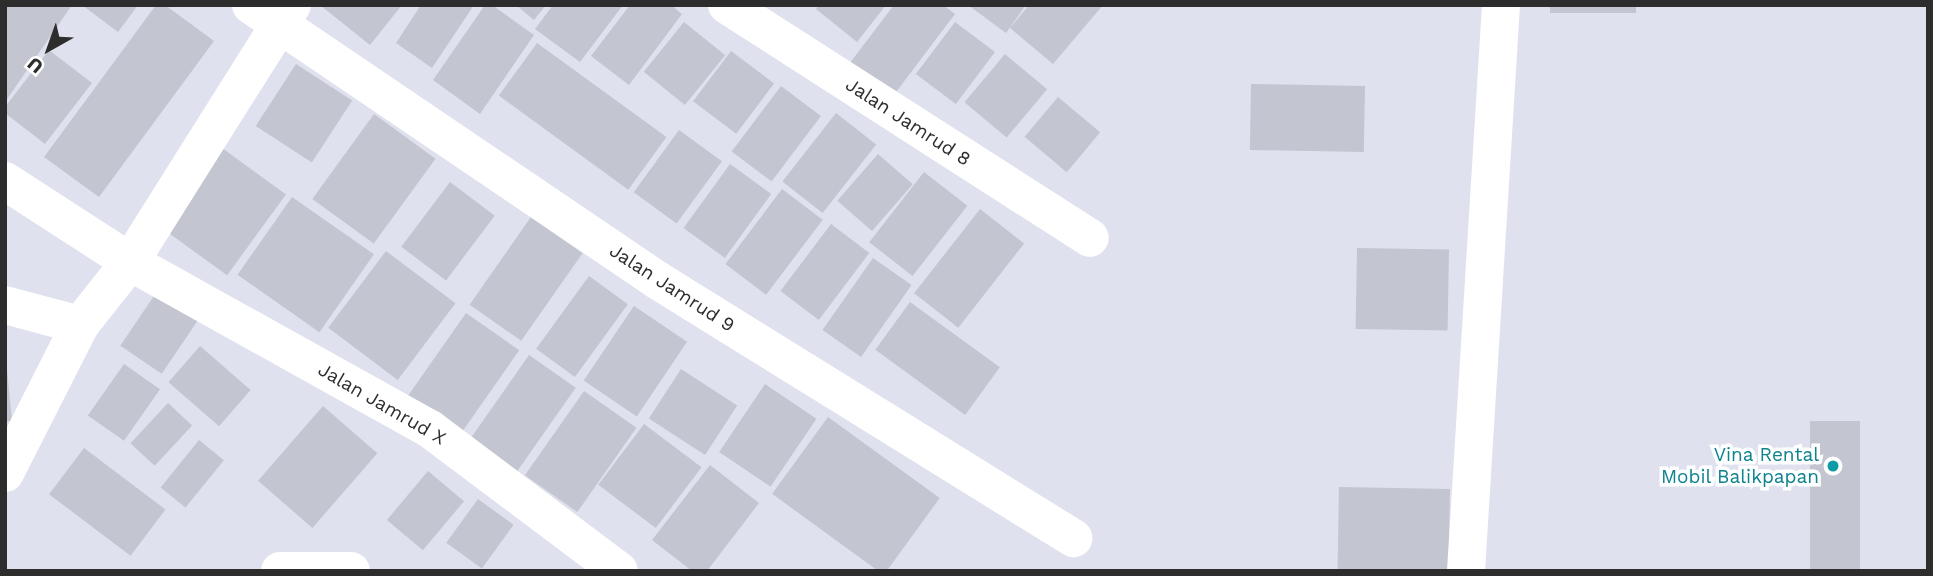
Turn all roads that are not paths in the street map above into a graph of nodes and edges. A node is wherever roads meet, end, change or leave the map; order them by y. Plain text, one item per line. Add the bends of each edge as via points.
1 (727, 5) edge
2 (1501, 5) edge
3 (274, 11) edge
4 (5, 181) edge
5 (1090, 238) dead end
6 (130, 262) junction
7 (5, 305) edge
8 (80, 325) junction
9 (5, 473) edge
10 (1073, 538) dead end
11 (279, 571) edge
12 (351, 571) edge
13 (619, 571) edge
14 (1466, 571) edge

1 - 5 street, Jalan Jamrud 8
2 - 14 street
3 - 6 street
3 - 10 street, Jalan Jamrud 9 via 657,280
4 - 6 street, Jalan Jamrud X
6 - 8 street
6 - 13 street, Jalan Jamrud X via 430,429
7 - 8 street
8 - 9 street
11 - 12 street

